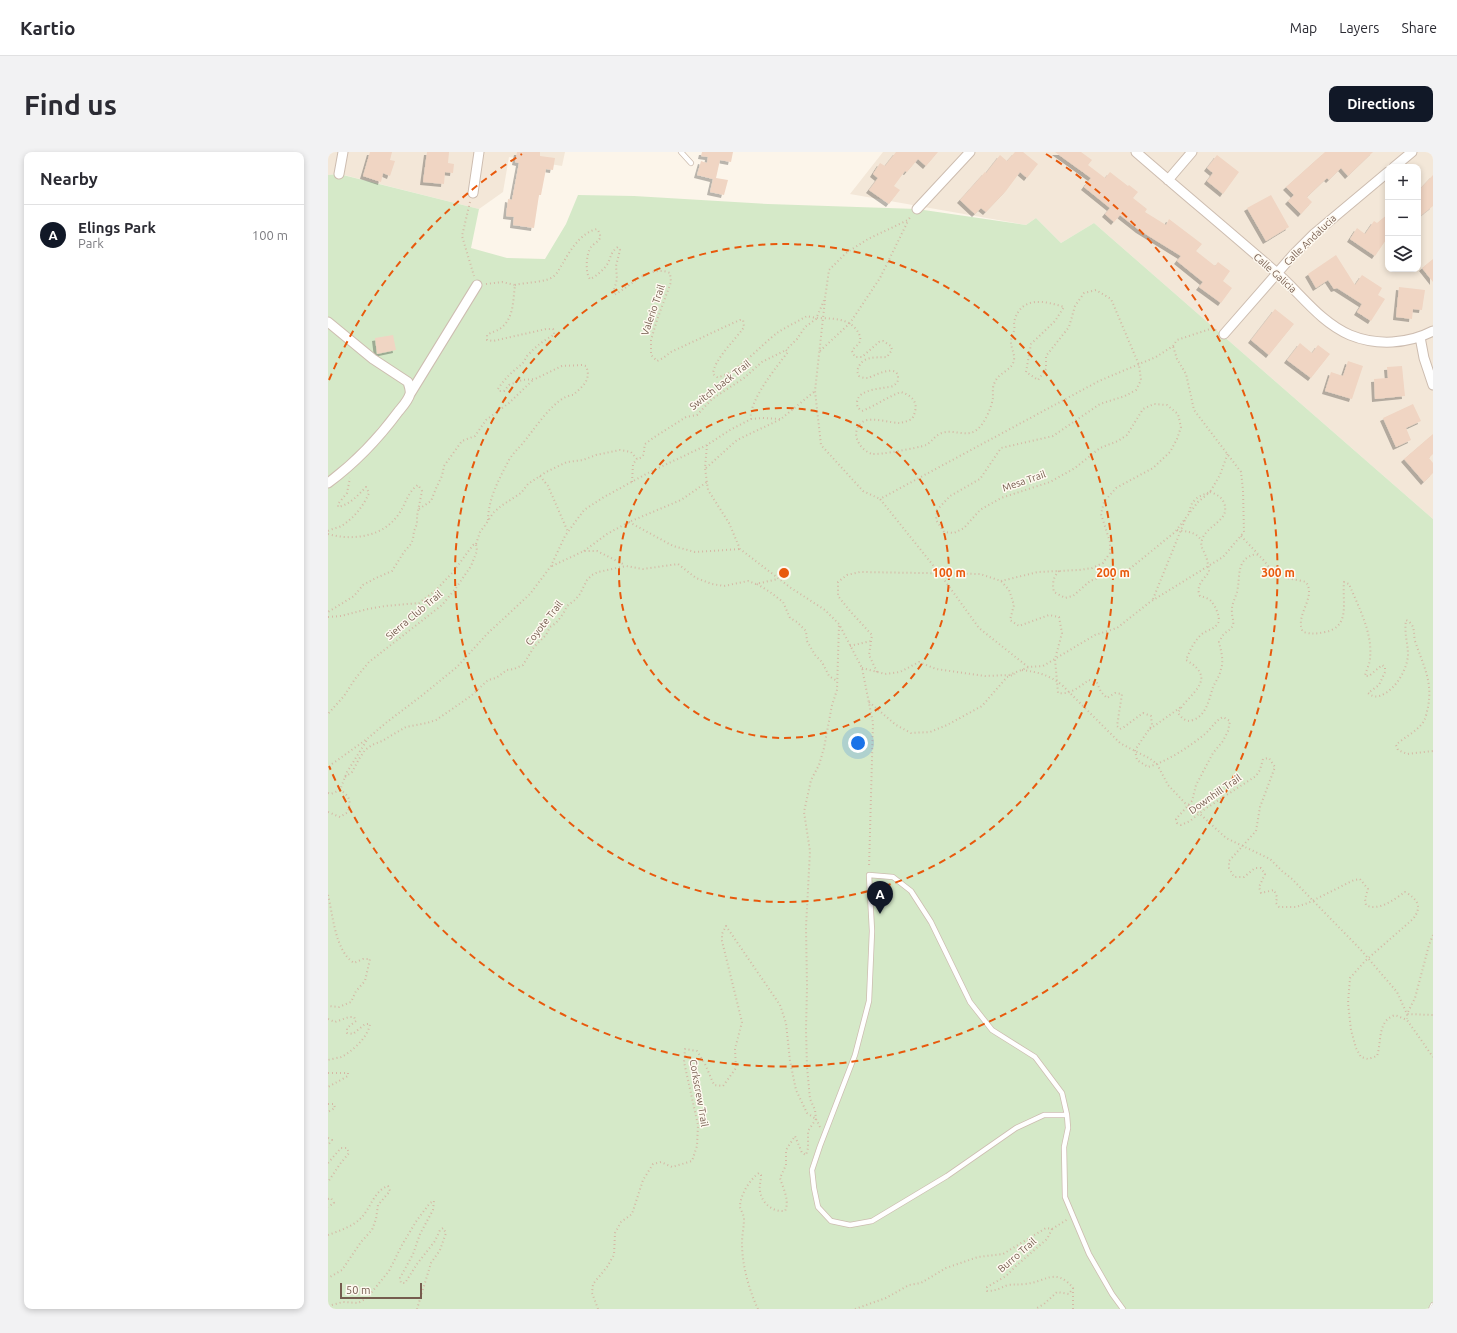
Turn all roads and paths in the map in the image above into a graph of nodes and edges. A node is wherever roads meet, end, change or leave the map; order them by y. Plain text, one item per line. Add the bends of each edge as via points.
1 (343, 152) edge
2 (479, 152) edge
3 (681, 152) edge
4 (970, 152) edge
5 (1136, 152) edge
6 (1192, 152) edge
7 (1412, 152) edge
8 (691, 163) dead end
9 (1398, 164) edge
10 (340, 174) dead end
11 (1385, 175) edge
12 (1168, 180) junction
13 (473, 193) joint
14 (917, 209) joint
15 (908, 220) junction
16 (1277, 274) junction
17 (477, 285) junction
18 (515, 285) junction
19 (825, 298) junction
20 (823, 317) junction
21 (816, 319) junction
22 (328, 322) edge
23 (850, 323) junction
24 (1433, 331) edge
25 (1224, 334) joint
26 (1420, 337) junction
27 (1173, 346) junction
28 (786, 350) junction
29 (820, 351) junction
30 (1139, 365) junction
31 (535, 379) junction
32 (1433, 385) edge
33 (815, 391) junction
34 (410, 394) junction
35 (751, 419) junction
36 (782, 419) junction
37 (707, 445) junction
38 (1228, 453) junction
39 (637, 460) junction
40 (352, 463) junction
41 (705, 468) junction
42 (540, 476) junction
43 (632, 482) junction
44 (707, 482) junction
45 (328, 483) edge
46 (1210, 492) junction
47 (880, 499) junction
48 (418, 510) junction
49 (1187, 516) junction
50 (488, 520) junction
51 (629, 522) junction
52 (328, 530) edge
53 (1177, 530) junction
54 (1181, 531) junction
55 (568, 532) junction
56 (328, 534) edge
57 (1241, 536) junction
58 (1201, 540) junction
59 (476, 544) junction
60 (740, 549) junction
61 (584, 552) junction
62 (1259, 555) junction
63 (551, 566) junction
64 (626, 566) junction
65 (1209, 566) junction
66 (1059, 571) junction
67 (940, 574) junction
68 (778, 578) junction
69 (1001, 581) junction
70 (756, 584) junction
71 (1152, 600) junction
72 (328, 612) edge
73 (328, 617) edge
74 (839, 624) junction
75 (871, 641) junction
76 (850, 646) junction
77 (1055, 659) junction
78 (1029, 667) junction
79 (862, 668) junction
80 (1022, 670) junction
81 (878, 672) junction
82 (837, 681) junction
83 (1057, 681) junction
84 (1070, 692) junction
85 (870, 702) junction
86 (1181, 707) junction
87 (328, 714) edge
88 (1147, 731) junction
89 (367, 739) junction
90 (1135, 750) junction
91 (1433, 751) edge
92 (332, 764) dead end
93 (1157, 764) junction
94 (345, 777) junction
95 (340, 790) junction
96 (328, 793) edge
97 (1188, 805) junction
98 (328, 812) edge
99 (1200, 814) junction
100 (1243, 846) junction
101 (869, 875) junction
102 (328, 895) edge
103 (1314, 900) junction
104 (1433, 935) edge
105 (1368, 958) junction
106 (328, 1006) edge
107 (1407, 1014) junction
108 (1433, 1015) edge
109 (328, 1019) edge
110 (1407, 1020) junction
111 (1433, 1057) edge
112 (328, 1060) edge
113 (328, 1073) edge
114 (328, 1087) edge
115 (328, 1104) edge
116 (328, 1112) edge
117 (1067, 1115) junction
118 (816, 1119) junction
119 (328, 1138) edge
120 (328, 1144) edge
121 (328, 1162) edge
122 (328, 1182) edge
123 (328, 1199) edge
124 (328, 1207) edge
125 (1072, 1216) junction
126 (1052, 1229) junction
127 (328, 1235) edge
128 (328, 1278) edge
129 (1073, 1288) junction
130 (1433, 1305) edge
131 (328, 1306) edge
132 (417, 1309) edge
133 (598, 1309) edge
134 (758, 1309) edge
135 (855, 1309) edge
136 (1035, 1309) edge
137 (1073, 1309) edge
138 (1124, 1309) edge
139 (1431, 1309) edge

1 - 10 street
2 - 13 street
3 - 8 lane
4 - 14 street
5 - 12 street, Calle Galicia
6 - 12 street
7 - 9 street
11 - 16 street, Calle Andalucia via 1314,234
12 - 16 street, Calle Galicia
13 - 17 path via 462,236
14 - 15 path
15 - 19 path via 868,239 846,253 829,270
15 - 23 path via 880,278
16 - 25 street, Calle Andalucia
16 - 26 street, Calle Galicia via 1327,322 1351,335 1379,342
17 - 18 path via 502,282
17 - 34 street
18 - 21 path, Valerio Trail via 553,277 582,238 597,229 600,237 588,254 587,276 590,279 594,277 618,247 620,250 614,295 656,271 664,270 670,273 671,282 650,347 651,354 657,361 716,330 743,320 742,330 713,369 713,374 717,377 724,376 776,334 807,316
18 - 31 path via 511,316 500,329 487,335 487,340 553,329 554,336 535,348 524,363 506,377 498,389 501,392 509,385 522,380
19 - 20 path
19 - 21 path
20 - 21 path
20 - 23 path
20 - 29 path
21 - 28 path via 805,327
22 - 34 street via 373,359 408,382
23 - 29 path
23 - 30 path, Mesa Trail via 860,336 852,351 855,357 862,357 883,340 892,350 887,357 873,357 862,363 857,371 859,376 868,378 888,370 898,375 893,386 873,389 861,396 858,400 858,409 868,409 901,392 912,398 915,404 916,412 912,419 902,423 870,420 858,426 858,443 872,454 924,446 943,432 968,434 975,431 988,414 994,384 1000,374 1007,371 1014,361 1011,340 1014,322 1020,310 1028,303 1040,301 1064,307 1056,321 1031,344 1026,372 1038,380 1046,370 1046,356 1069,327 1075,306 1084,293 1096,290 1111,299
24 - 26 street, Calle Galicia
25 - 27 path via 1213,328 1177,340
26 - 32 street
27 - 30 path
27 - 38 path via 1186,374 1194,410
28 - 35 path via 788,352 761,390 750,414
28 - 39 path, Switch back Trail via 762,362 744,378 712,399 697,415 686,417 653,438 645,444 644,456
29 - 33 path
30 - 47 path via 1099,381
30 - 66 path, Mesa Trail via 1141,380 1136,390 1100,404 1053,436 1001,448 980,479 950,496 937,510 936,520 944,532 954,533 964,528 980,510 1001,498 1050,482 1075,468 1100,448 1118,441 1127,435 1143,410 1154,404 1167,405 1178,414 1181,427 1170,452 1153,468 1116,488 1104,502 1101,514 1110,542 1110,553 1103,563 1092,568
31 - 48 path via 486,420 475,436 462,441 444,466 431,501
31 - 50 path via 562,366 582,365 586,366 588,377 586,383 573,396 567,396 546,412 510,459 489,503
33 - 36 path
33 - 47 path via 821,445 863,491
34 - 40 street via 386,429
35 - 36 path
35 - 37 path
36 - 41 path via 737,440
37 - 41 path
37 - 43 path
38 - 46 path
38 - 57 path via 1241,472 1244,532
39 - 42 path via 631,452 620,450 567,462
39 - 43 path via 633,464
40 - 45 street
40 - 52 path via 347,493 338,507 347,505 366,487 370,493 363,506 343,525
41 - 44 path
42 - 50 path via 501,506
42 - 55 path via 548,486
43 - 55 path via 584,510
44 - 51 path via 681,500
44 - 60 path via 708,490 729,523
46 - 49 path
46 - 58 path via 1224,501 1226,508 1221,520 1205,532
47 - 67 path
48 - 56 path via 422,492 418,485 409,494 399,515 388,527 373,534 354,538
48 - 72 path via 411,544 392,572 363,585 354,596
49 - 53 path
49 - 54 path
50 - 59 path
51 - 60 path via 674,546 695,552
51 - 61 path via 607,534
53 - 54 path
53 - 66 path via 1127,571 1090,581 1074,596 1065,598 1054,592 1052,585
54 - 58 path via 1190,531
54 - 71 path
55 - 63 path
57 - 62 path
57 - 65 path via 1223,556
58 - 65 path
59 - 73 path, Sierra Club Trail via 436,590 419,603 385,606
59 - 87 path, Sierra Club Trail via 477,551 471,566 456,588 436,609 369,662
60 - 68 path
61 - 63 path
61 - 64 path via 597,551
62 - 86 path via 1248,556 1242,562 1232,615 1233,626 1219,642 1222,651 1221,670 1205,712 1198,718 1184,720 1178,713
62 - 91 path via 1274,572 1308,584 1308,599 1301,620 1303,632 1312,634 1329,631 1339,625 1343,615 1344,582 1349,584 1370,642 1370,659 1365,676 1370,676 1382,665 1384,667 1385,672 1379,685 1368,693 1372,697 1379,697 1389,691 1405,668 1408,655 1406,620 1411,623 1431,693 1424,722 1396,745 1398,750 1407,754
63 - 89 path via 530,594 457,666
64 - 70 path, Coyote Trail via 643,569 678,564 696,578 712,584 724,586 748,581
64 - 94 path, Coyote Trail via 592,575 580,594 534,647 524,665 488,680 471,696 436,720 406,727 372,745 365,750 352,772
65 - 71 path
65 - 86 path via 1209,572 1199,585 1198,591 1200,596 1212,602 1220,616 1219,623 1197,639 1186,660 1197,667 1201,681 1196,691
66 - 69 path via 1038,572
67 - 69 path via 980,574
67 - 75 path via 860,572 847,575 838,582 838,596 872,634
67 - 78 path via 979,628
68 - 70 path, Coyote Trail
68 - 74 path via 825,610
69 - 77 path via 1009,590 1014,605 1010,620 1019,626 1049,615 1059,617 1062,633
70 - 82 path via 783,602 790,618 806,631 807,641 814,655 822,662 829,676
71 - 77 path via 1117,628 1095,635
74 - 76 path
74 - 82 path
75 - 76 path
75 - 81 path via 869,655
76 - 79 path
77 - 78 path via 1043,666
77 - 83 path
78 - 80 path
78 - 81 path via 1009,674 985,676 936,669 919,662 900,672
79 - 81 path
79 - 85 path
80 - 83 path via 1040,673
80 - 85 path via 1007,677 982,706 930,732 911,733 896,725
82 - 118 path via 824,748 811,780 804,812 810,851 806,927 807,1067 810,1099
83 - 84 path
83 - 84 path via 1058,693
84 - 88 path via 1089,680 1097,683 1100,692 1107,698 1114,693 1122,694 1117,726 1124,727 1143,713 1151,716 1152,725
84 - 90 path via 1120,743
85 - 101 path via 873,723
86 - 88 path
88 - 90 path
89 - 92 path
89 - 94 path
90 - 93 path
90 - 93 path via 1137,760 1148,767
93 - 97 path via 1168,786
93 - 97 path, Downhill Trail via 1201,737 1216,720 1223,717 1230,721 1228,731 1213,753
94 - 95 path
95 - 96 path
95 - 98 path via 347,794 351,801 348,812 340,818
97 - 99 path
97 - 99 path, Downhill Trail via 1176,819 1177,823 1180,825
99 - 100 path via 1226,838
99 - 100 path, Downhill Trail via 1256,776 1263,759 1269,758 1275,767 1260,808 1256,831
100 - 103 path via 1270,858
100 - 103 path, Downhill Trail via 1229,861 1229,868 1234,877 1244,877 1255,868 1261,868 1265,874 1258,887 1261,893 1274,890 1279,907 1296,907
101 - 117 lane via 893,877 911,891 931,922 970,1002 992,1030 1035,1057 1062,1093
101 - 117 lane via 872,931 869,1001 855,1055 812,1170 818,1207 831,1221 850,1225 872,1221 946,1176 1016,1128 1044,1115
102 - 106 path via 335,930 348,959 354,963 370,959 365,981 351,1002 339,1007
103 - 105 path
103 - 105 path, Downhill Trail via 1360,879 1368,889 1366,905 1372,908 1405,892 1415,898 1418,912 1413,919
104 - 107 path via 1415,998
105 - 107 path via 1396,992
105 - 110 path, Downhill Trail via 1350,978 1348,1003 1351,1030 1361,1057 1368,1059 1377,1056 1382,1026 1388,1017 1395,1014
107 - 108 path
107 - 110 path
109 - 112 path via 335,1022 354,1017 356,1021 347,1028 347,1033 353,1034 365,1024 370,1024 369,1030 359,1044 341,1056
110 - 111 path
113 - 114 path via 348,1073 348,1076
115 - 116 path via 334,1104 335,1108
117 - 125 lane via 1068,1128 1064,1147 1065,1197
118 - 133 path, Corkscrew Trail via 808,1113 796,1090 786,1023 780,1005 726,926 722,941 742,1022 735,1049 736,1068 723,1086 714,1084 697,1051 685,1049 684,1062 698,1125 697,1146 692,1161 672,1167 660,1162 653,1164 643,1180 632,1214 621,1222 615,1233 614,1255 593,1284 592,1294
118 - 134 path via 808,1131 806,1155 802,1153 795,1136 786,1150 786,1165 780,1178 786,1198 785,1211 778,1211 762,1199 759,1173 742,1196 740,1207 744,1217 744,1265 752,1297
119 - 120 path via 332,1140
121 - 122 path via 341,1148 346,1148 349,1153
123 - 124 path via 331,1198 334,1203
125 - 126 path
125 - 138 lane via 1089,1254 1112,1294
126 - 129 path, Burro Trail via 1047,1240 1006,1276 987,1287 987,1291 1054,1277 1066,1279
126 - 135 path, Burro Trail via 1046,1228 1003,1254 978,1257 946,1268 886,1298
127 - 128 path via 347,1228 362,1218 372,1200 388,1186 390,1191 378,1205 372,1230 342,1270
129 - 136 path via 1069,1294 1057,1292
129 - 137 path
130 - 139 lane
131 - 132 path via 343,1302 358,1303 367,1298 389,1271 417,1220 434,1201 433,1210 400,1278 401,1283 405,1283 443,1228 446,1234 440,1250 431,1263

